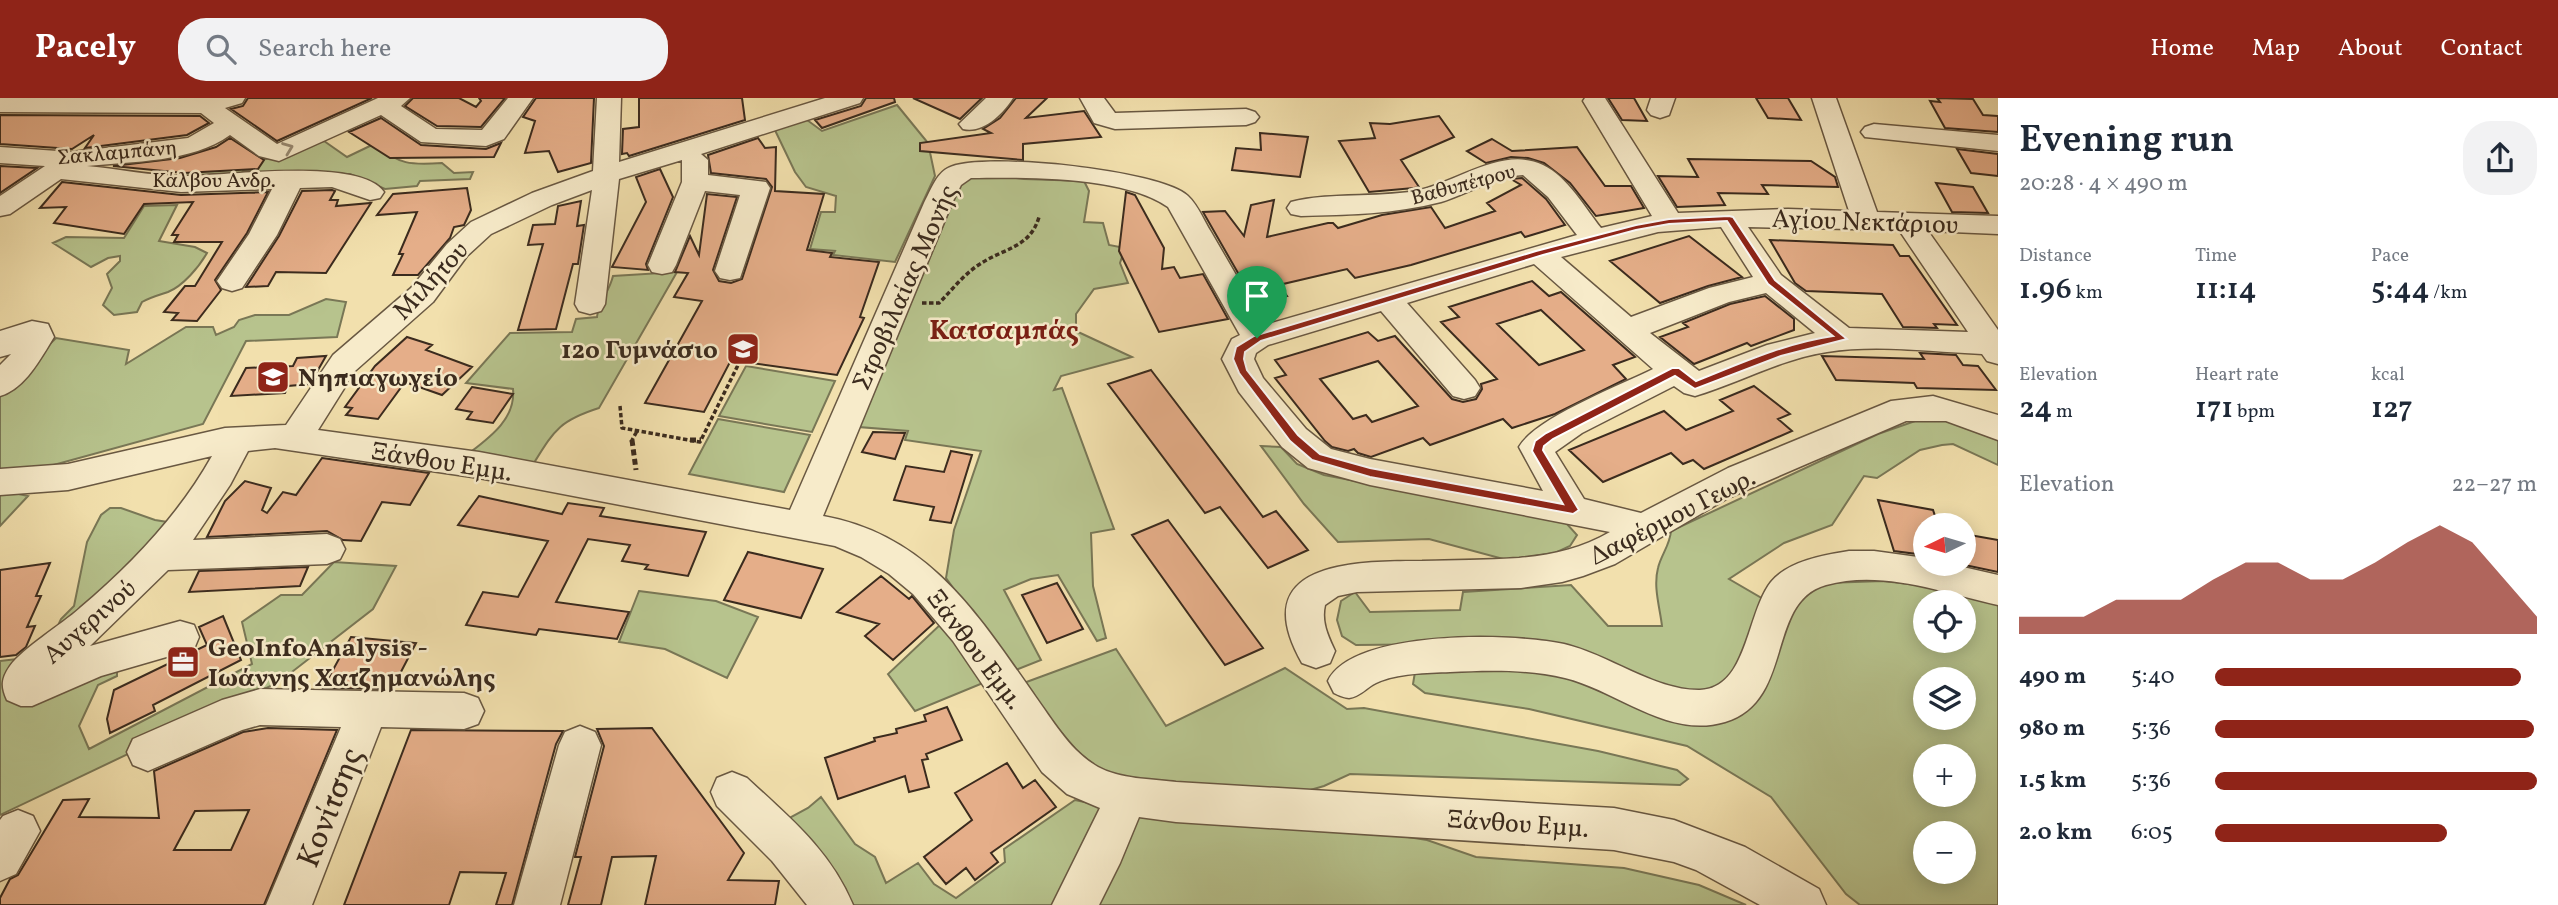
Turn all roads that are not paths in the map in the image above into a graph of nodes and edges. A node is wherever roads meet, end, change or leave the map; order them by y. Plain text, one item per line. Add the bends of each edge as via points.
1 (233, 98) edge
2 (521, 98) edge
3 (609, 98) edge
4 (851, 98) edge
5 (1001, 98) edge
6 (1092, 98) edge
7 (1824, 98) edge
8 (1595, 101) dead end
9 (204, 102) edge
10 (390, 102) edge
11 (0, 105) edge
12 (1246, 117) dead end
13 (229, 124) junction
14 (972, 124) dead end
15 (1874, 132) dead end
16 (1998, 143) edge
17 (695, 146) junction
18 (0, 155) edge
19 (64, 165) junction
20 (606, 175) junction
21 (291, 179) junction
22 (695, 182) junction
23 (370, 192) dead end
24 (0, 208) edge
25 (1300, 208) dead end
26 (1729, 219) junction
27 (1866, 220) junction
28 (1669, 221) junction
29 (1907, 222) junction
30 (1998, 225) edge
31 (1594, 239) junction
32 (1539, 253) junction
33 (662, 265) dead end
34 (730, 271) dead end
35 (232, 281) dead end
36 (1771, 282) junction
37 (1388, 300) junction
38 (590, 304) dead end
39 (1627, 330) junction
40 (1257, 338) junction
41 (1842, 339) junction
42 (0, 346) edge
43 (1996, 347) edge
44 (1675, 371) junction
45 (0, 385) edge
46 (1464, 388) dead end
47 (1998, 428) edge
48 (238, 438) junction
49 (295, 438) junction
50 (0, 482) edge
51 (1573, 510) junction
52 (801, 526) junction
53 (1644, 530) junction
54 (327, 549) dead end
55 (162, 556) junction
56 (1998, 590) edge
57 (180, 636) dead end
58 (1316, 651) dead end
59 (1348, 681) dead end
60 (368, 709) junction
61 (464, 711) dead end
62 (580, 745) dead end
63 (148, 752) dead end
64 (732, 792) dead end
65 (1126, 795) junction
66 (289, 905) edge
67 (537, 905) edge
68 (830, 905) edge
69 (1075, 905) edge
70 (1803, 905) edge

1 - 9 street
2 - 10 street via 495,135 483,138 430,137
3 - 20 street
4 - 17 street
5 - 14 street
6 - 12 street via 1103,118 1115,121
7 - 27 street
8 - 28 street
9 - 11 street
9 - 13 street
13 -> 10 street via 279,153
13 - 19 street, Σακλαμπάνη via 197,144
15 - 16 street
17 - 20 street
17 - 22 street
18 - 19 street, Σακλαμπάνη
19 - 21 street, Κάλβου Ανδρ. via 181,184
19 - 24 street
20 - 38 street
20 - 49 street, Μιλήτου via 512,212 469,237 422,295 344,363
21 - 23 street, Κάλβου Ανδρ. via 338,179
21 - 35 street via 263,235
22 - 33 street
22 - 34 street via 756,188
25 - 31 street, Βαθυπέτρου via 1399,201 1524,168 1548,181
26 - 27 street, Αγίου Νεκτάριου
26 - 28 street, Αγίου Νεκτάριου
26 - 36 street
27 - 29 street, Αγίου Νεκτάριου
28 - 31 street, Αγίου Νεκτάριου
29 - 30 street, Αγίου Νεκτάριου
29 - 43 street
31 - 32 street, Αγίου Νεκτάριου
32 - 37 street, Αγίου Νεκτάριου
32 - 39 street
36 - 39 street via 1720,295
36 - 41 street
37 - 40 street, Αγίου Νεκτάριου
37 - 46 street
39 - 44 street
40 - 51 street via 1242,347 1240,366 1301,446 1316,457
40 - 52 street, Στροβιλαίας Μονής via 1176,199 1151,186 1109,178 957,172 939,203
41 - 43 street
41 - 44 street via 1778,353 1695,385
42 - 45 street via 11,337 37,331 39,337
44 - 51 street via 1538,444 1539,455
47 - 53 street, Δαφέρμου Γεωρ. via 1937,407 1902,410 1692,501
48 - 49 street, Ξάνθου Εμμ.
48 - 50 street, Ξάνθου Εμμ. via 80,475
48 - 55 street, Αυγερινού via 209,494
49 - 52 street, Ξάνθου Εμμ. via 478,465
51 - 53 street via 1626,521
52 - 65 street, Ξάνθου Εμμ. via 855,538 909,567 955,615 1060,762 1083,781
53 - 58 street, Δαφέρμου Γεωρ. via 1598,556 1555,569 1364,577 1326,584 1311,593 1304,611
54 - 55 street
55 - 57 street, Αυγερινού via 120,598 28,673 21,688 33,688 94,661
56 - 59 street via 1874,566 1811,575 1783,594 1740,695 1715,707 1679,704 1594,670 1526,657 1412,658 1371,665
60 - 61 street
60 - 63 street via 249,709
60 - 66 street, Κονίτσης
62 - 67 street
64 - 68 street via 813,875
65 - 69 street
65 - 70 street, Ξάνθου Εμμ. via 1637,833 1729,862

